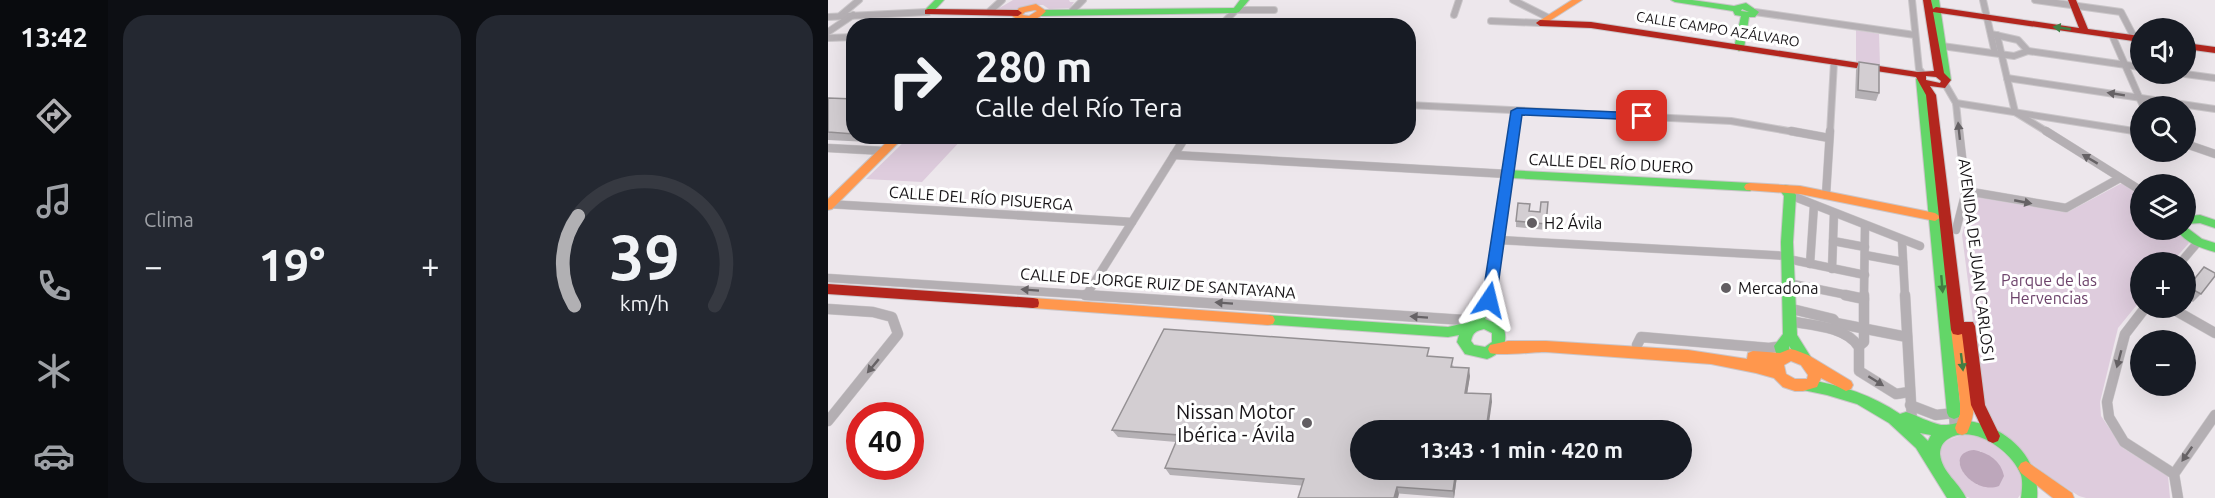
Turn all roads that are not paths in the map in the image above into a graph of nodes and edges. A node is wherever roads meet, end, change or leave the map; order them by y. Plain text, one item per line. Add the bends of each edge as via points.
1 (859, 0) edge
2 (940, 0) edge
3 (1002, 0) edge
4 (1083, 0) edge
5 (1122, 0) edge
6 (1245, 0) edge
7 (1459, 0) edge
8 (1513, 0) edge
9 (1578, 0) edge
10 (1676, 0) edge
11 (1912, 0) edge
12 (1921, 0) edge
13 (1927, 0) edge
14 (1983, 0) edge
15 (2035, 0) edge
16 (2073, 3) edge
17 (1936, 5) edge
18 (1746, 8) edge
19 (1274, 9) dead end
20 (1236, 10) junction
21 (1072, 11) junction
22 (1112, 11) junction
23 (928, 12) junction
24 (989, 12) junction
25 (853, 14) junction
26 (841, 15) junction
27 (1455, 15) dead end
28 (828, 17) edge
29 (848, 18) edge
30 (1015, 18) edge
31 (1023, 18) edge
32 (1228, 18) edge
33 (1987, 18) junction
34 (846, 19) edge
35 (1544, 20) junction
36 (1491, 21) dead end
37 (2130, 26) edge
38 (2085, 32) junction
39 (828, 33) edge
40 (1915, 35) junction
41 (1994, 35) junction
42 (2112, 35) junction
43 (846, 37) edge
44 (828, 38) edge
45 (2130, 38) edge
46 (1944, 45) junction
47 (2196, 47) edge
48 (1739, 48) junction
49 (2215, 50) edge
50 (2028, 51) junction
51 (1998, 53) junction
52 (1834, 63) junction
53 (2125, 65) junction
54 (2130, 66) edge
55 (2196, 75) edge
56 (1931, 78) junction
57 (2007, 78) junction
58 (2215, 78) edge
59 (2138, 96) edge
60 (2130, 97) edge
61 (1956, 103) junction
62 (1416, 105) edge
63 (2196, 107) edge
64 (2215, 110) edge
65 (1517, 111) junction
66 (2015, 112) junction
67 (2130, 130) edge
68 (1829, 138) junction
69 (892, 144) edge
70 (1181, 144) edge
71 (2196, 147) edge
72 (828, 148) edge
73 (884, 152) junction
74 (2215, 154) edge
75 (1174, 155) junction
76 (1507, 174) junction
77 (2120, 177) junction
78 (2130, 184) edge
79 (1966, 191) junction
80 (1787, 192) junction
81 (1826, 195) junction
82 (829, 205) edge
83 (1814, 205) junction
84 (1834, 213) junction
85 (1935, 217) junction
86 (2196, 220) edge
87 (1132, 222) junction
88 (2215, 223) edge
89 (1865, 226) junction
90 (1956, 230) junction
91 (2196, 238) edge
92 (1499, 240) junction
93 (1833, 241) junction
94 (1902, 241) junction
95 (2198, 242) junction
96 (1920, 246) dead end
97 (2215, 248) edge
98 (1865, 251) junction
99 (2190, 252) edge
100 (1788, 258) junction
101 (1903, 262) junction
102 (1810, 264) junction
103 (1832, 269) junction
104 (1865, 275) junction
105 (828, 278) edge
106 (1788, 283) junction
107 (828, 289) edge
108 (1087, 294) junction
109 (828, 297) edge
110 (1864, 299) junction
111 (1489, 300) junction
112 (828, 309) edge
113 (1788, 315) junction
114 (2137, 318) edge
115 (2189, 318) edge
116 (1483, 326) junction
117 (1864, 329) junction
118 (2215, 333) edge
119 (1906, 337) junction
120 (1466, 346) junction
121 (1859, 346) junction
122 (1495, 349) junction
123 (1786, 349) junction
124 (1809, 363) junction
125 (1778, 374) junction
126 (1808, 386) junction
127 (1909, 392) junction
128 (1910, 405) junction
129 (1954, 413) junction
130 (2215, 415) edge
131 (828, 421) edge
132 (1912, 422) junction
133 (1954, 430) junction
134 (1993, 436) junction
135 (1932, 459) junction
136 (2026, 468) junction
137 (2174, 474) junction
138 (1959, 498) edge
139 (2029, 498) edge
140 (2066, 498) edge
141 (2178, 498) edge

1 - 26 street
2 - 23 main road
3 - 24 street
4 - 21 street
5 - 22 main road
6 - 20 main road
7 - 27 street
8 - 35 street
9 - 35 main road
10 - 18 main road
11 - 40 street, AVENIDA DE JUAN CARLOS I
12 - 56 main road, AVENIDA DE JUAN CARLOS I
13 - 56 main road, AVENIDA DE JUAN CARLOS I
14 - 33 street
15 - 16 street
16 - 37 street via 2121,12
16 - 38 main road
17 - 33 main road
17 - 46 main road, AVENIDA DE JUAN CARLOS I
18 - 40 street
18 - 48 main road
19 - 20 street
20 - 22 main road
20 - 32 street
21 - 22 main road
21 - 31 main road
23 - 24 main road
23 - 25 street
24 - 30 main road
25 - 26 street
25 - 29 street
26 - 28 street
38 -> 33 main road
33 - 41 street
34 - 39 street
35 - 36 street, CALLE CAMPO AZÁLVARO
35 - 48 main road, CALLE CAMPO AZÁLVARO
38 - 42 main road
40 - 56 street, AVENIDA DE JUAN CARLOS I via 1919,69
41 - 50 street via 2020,41
41 - 51 street
42 - 45 main road
42 - 53 street
43 - 44 street
46 - 51 street
46 - 56 main road, AVENIDA DE JUAN CARLOS I
47 - 49 main road
48 - 52 main road, CALLE CAMPO AZÁLVARO
50 - 51 street via 2021,55
50 - 53 street
51 - 57 street
52 - 56 main road, CALLE CAMPO AZÁLVARO
52 - 68 street
53 - 54 street
53 - 59 street
55 - 58 street
56 - 61 street
56 - 85 main road, AVENIDA DE JUAN CARLOS I
56 - 90 main road, AVENIDA DE JUAN CARLOS I via 1940,96
56 -> 133 main road, AVENIDA DE JUAN CARLOS I via 1967,402 1967,414
60 -> 57 street
57 - 66 street
61 - 66 street
79 -> 61 street
62 - 65 street
63 - 64 street
65 - 68 street via 1731,121
65 - 76 street
66 - 67 street
77 -> 66 street
68 - 81 street
69 - 73 main road
70 - 75 street
71 - 74 street
72 - 73 street
73 - 82 main road
75 - 76 street, CALLE DEL RÍO DUERO
75 - 87 street
76 - 80 main road, CALLE DEL RÍO DUERO
76 - 92 main road
77 - 78 street
79 -> 77 street via 2066,208
79 - 90 street
80 - 81 main road, CALLE DEL RÍO DUERO
80 - 83 street
80 - 100 main road
81 - 85 main road, CALLE DEL RÍO DUERO
82 - 87 street, CALLE DEL RÍO PISUERGA
83 - 84 street
83 - 102 street
84 - 89 street
84 - 93 street
85 -> 129 main road, AVENIDA DE JUAN CARLOS I
86 - 88 main road
87 - 108 street
89 - 94 street
89 - 98 street
90 - 134 main road, AVENIDA DE JUAN CARLOS I via 1978,405
91 - 95 main road
92 - 100 street
92 - 111 main road
93 - 98 street
93 - 103 street
94 - 96 street
94 - 101 street
95 - 97 main road
95 - 99 street
98 - 101 street
98 - 104 street
100 - 102 street
100 - 106 main road
101 - 119 street
102 - 103 street
103 - 104 street
104 - 110 street
108 -> 105 street, CALLE DE JORGE RUIZ DE SANTAYANA
106 - 110 street
106 - 113 main road
107 - 116 main road, CALLE DE JORGE RUIZ DE SANTAYANA via 1448,332
116 -> 108 street, CALLE DE JORGE RUIZ DE SANTAYANA
109 - 120 main road via 1447,340
110 - 117 street
111 - 116 main road
111 - 116 main road
112 -> 131 street via 892,317 897,328 894,342
113 - 117 street via 1833,319
113 - 121 street via 1855,340
113 - 123 main road
114 -> 137 street via 2125,334 2107,402 2109,417 2117,434 2129,446
115 - 118 street
116 - 120 main road via 1464,337
116 - 122 main road via 1501,340
116 - 123 main road, CALLE DE JORGE RUIZ DE SANTAYANA via 1516,336 1637,345
117 - 119 street
117 - 121 street via 1864,342
119 - 127 street
120 - 122 main road via 1481,353
121 -> 127 street via 1859,371 1896,394
122 - 125 main road via 1529,347 1699,358 1766,368
123 - 124 main road, CALLE DE JORGE RUIZ DE SANTAYANA
123 - 125 main road via 1776,368
124 - 126 main road via 1815,380
124 - 132 main road, CALLE DE JORGE RUIZ DE SANTAYANA
125 - 126 main road via 1790,385
126 - 135 main road via 1832,388 1884,412 1918,436
127 - 128 street
128 - 129 street via 1929,414
128 - 132 street
129 - 133 street, AVENIDA DE JUAN CARLOS I
130 -> 137 street
132 - 133 main road, CALLE DE JORGE RUIZ DE SANTAYANA
133 - 134 main road, CALLE DE JORGE RUIZ DE SANTAYANA via 1977,430
133 - 135 main road via 1937,439
134 - 136 main road via 2012,450
135 - 138 main road via 1937,473
136 - 139 main road via 2031,483
136 - 140 main road
137 - 141 street

